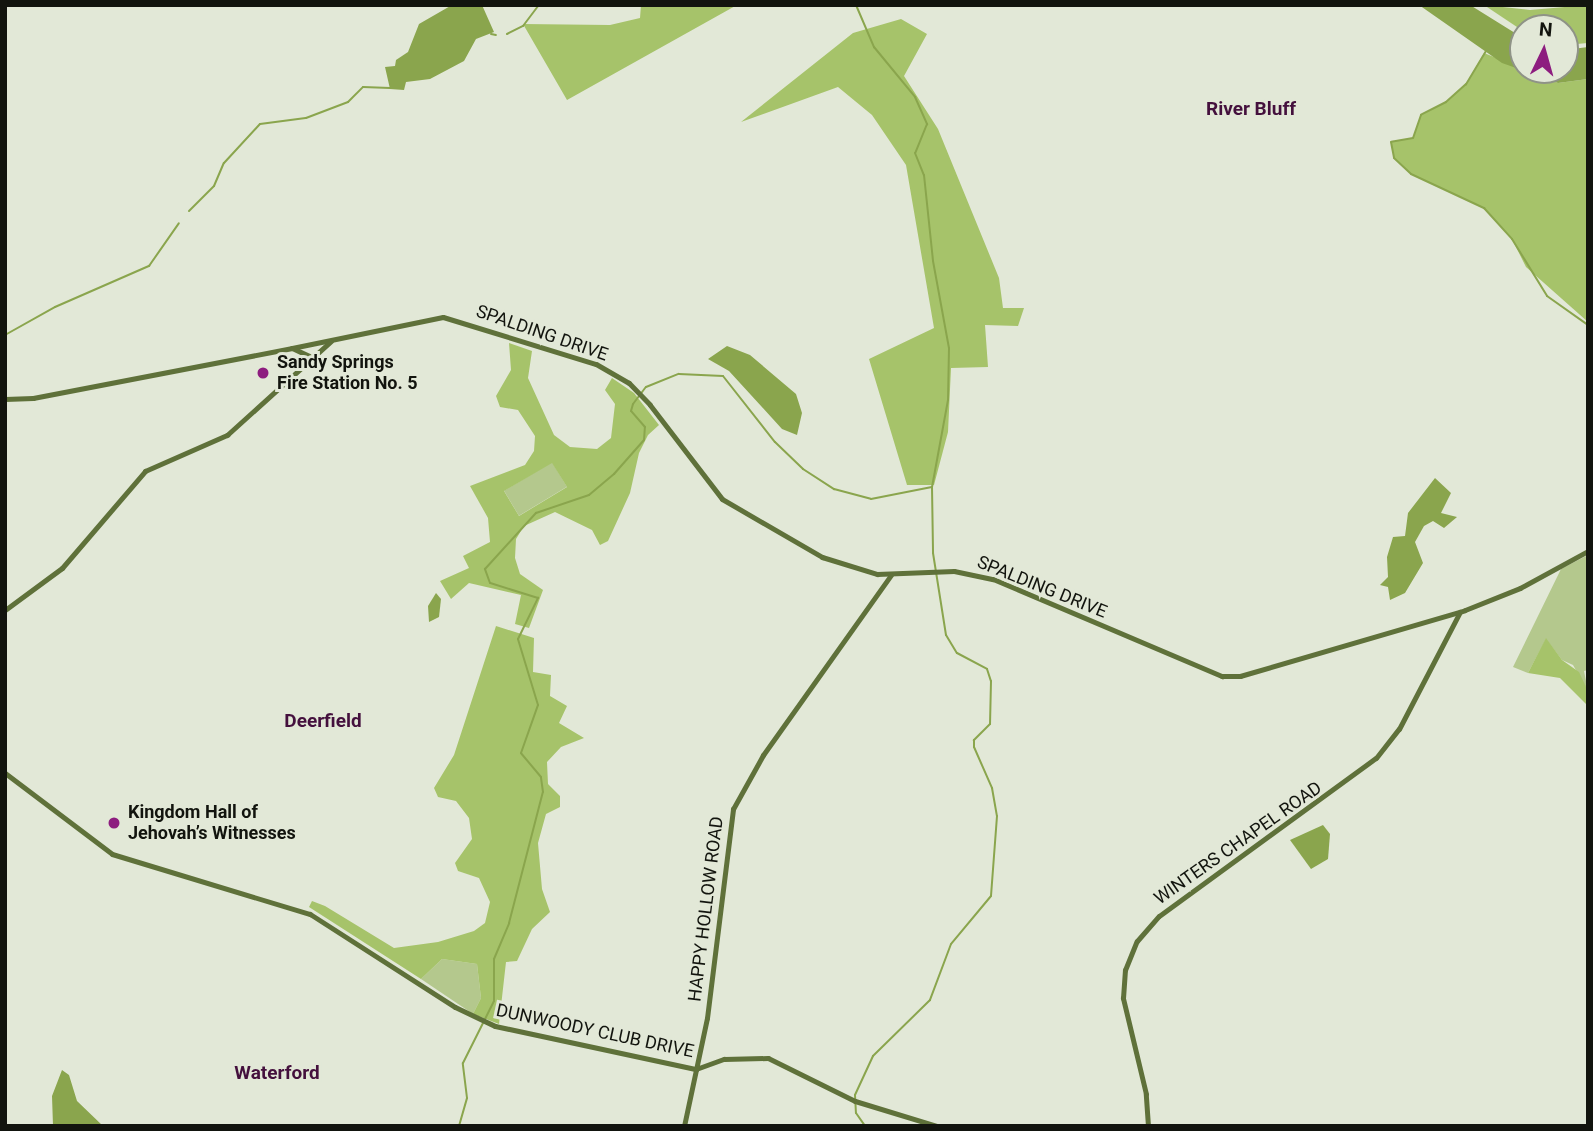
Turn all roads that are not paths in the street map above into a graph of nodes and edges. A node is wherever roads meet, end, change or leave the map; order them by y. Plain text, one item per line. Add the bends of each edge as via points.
1 (334, 339) junction
2 (292, 348) junction
3 (311, 356) junction
4 (5, 398) edge
5 (1588, 551) edge
6 (891, 575) junction
7 (5, 610) edge
8 (1460, 612) junction
9 (5, 773) edge
10 (696, 1069) junction
11 (684, 1126) edge
12 (937, 1126) edge
13 (1148, 1126) edge

1 - 2 street, SPALDING DRIVE
1 - 3 street
1 - 6 street, SPALDING DRIVE via 435,317 453,318 596,364 629,383 710,487 736,509 834,563
2 - 3 street
2 - 4 street, SPALDING DRIVE via 33,398
3 - 7 street via 228,435 145,471 56,573
5 - 8 street, SPALDING DRIVE via 1520,588
6 - 8 street, SPALDING DRIVE via 954,570 993,579 1230,677
6 - 10 street, HAPPY HOLLOW ROAD via 763,755 733,809 707,1018
8 - 13 street, WINTERS CHAPEL ROAD via 1399,729 1376,758 1159,916 1137,941 1125,970 1123,998 1146,1094
9 - 10 street, DUNWOODY CLUB DRIVE via 112,854 310,914 485,1023
10 - 11 street, HAPPY HOLLOW ROAD
10 - 12 street, DUNWOODY CLUB DRIVE via 724,1059 768,1058 855,1101

